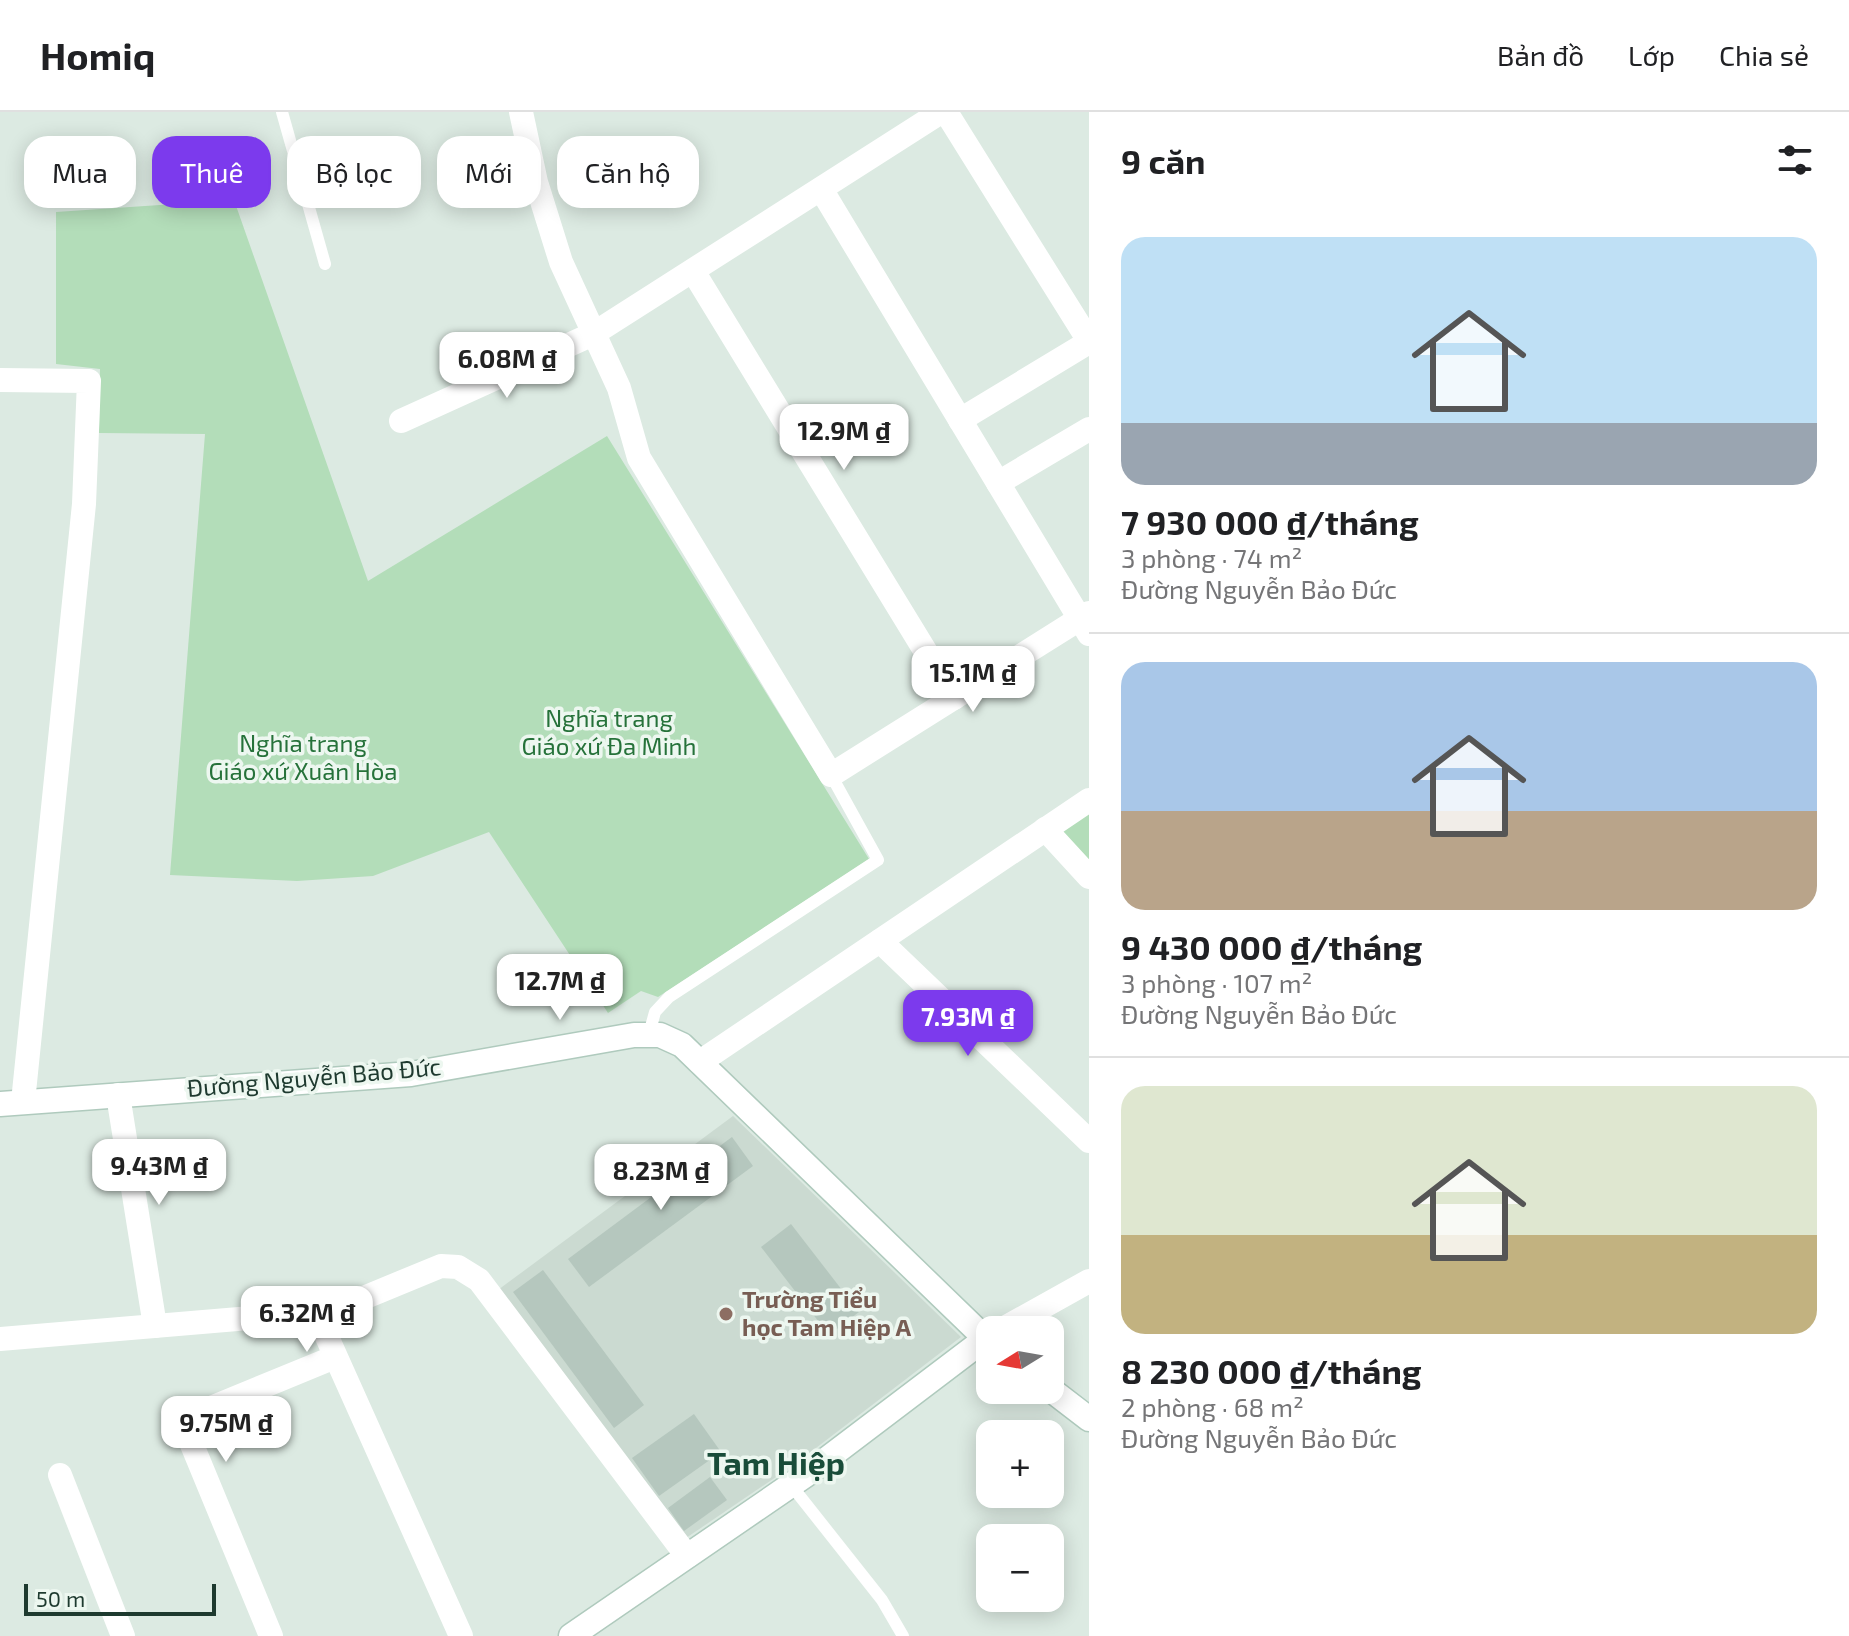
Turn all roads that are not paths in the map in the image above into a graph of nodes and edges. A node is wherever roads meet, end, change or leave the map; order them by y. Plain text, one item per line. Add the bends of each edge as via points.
1 (282, 112) edge
2 (521, 112) edge
3 (944, 112) edge
4 (821, 189) junction
5 (325, 264) dead end
6 (693, 271) junction
7 (593, 334) junction
8 (1089, 342) edge
9 (0, 380) edge
10 (960, 420) junction
11 (401, 421) dead end
12 (1089, 429) edge
13 (998, 483) junction
14 (1086, 622) edge
15 (954, 698) junction
16 (831, 775) junction
17 (1089, 800) edge
18 (1045, 829) junction
19 (1089, 877) edge
20 (880, 941) junction
21 (649, 1034) junction
22 (700, 1062) junction
23 (118, 1095) junction
24 (11, 1103) edge
25 (1089, 1141) edge
26 (1089, 1281) edge
27 (314, 1308) junction
28 (1028, 1316) edge
29 (976, 1323) edge
30 (155, 1326) junction
31 (0, 1339) edge
32 (976, 1348) edge
33 (335, 1357) junction
34 (1064, 1400) edge
35 (1089, 1419) edge
36 (60, 1475) dead end
37 (791, 1485) junction
38 (687, 1556) junction
39 (123, 1636) edge
40 (271, 1636) edge
41 (461, 1636) edge
42 (571, 1636) edge
43 (903, 1636) edge

1 - 5 lane
2 - 7 street via 561,262
3 - 4 street
3 - 8 street
4 - 6 street
4 - 10 street
6 - 7 street
6 - 15 street
7 - 11 street
7 - 16 street via 619,388 633,443 651,480
8 - 10 street
9 - 24 street via 89,381 84,504
10 - 13 street
12 - 13 street
13 - 14 street
14 - 15 street
15 - 16 street
16 - 21 lane via 878,860 669,997 655,1012
17 - 18 street
18 - 19 street
18 - 20 street
20 - 22 street
20 - 25 street
21 - 22 street via 673,1038
21 - 23 street, Đường Nguyễn Bảo Đức via 411,1074
22 - 29 street
23 - 24 street, Đường Nguyễn Bảo Đức
23 - 30 street
26 - 28 street
27 - 30 street
27 - 33 street
27 - 38 street via 361,1299 441,1266 458,1267 479,1280
30 - 31 street
32 - 37 street
33 - 40 street via 190,1421 188,1435
33 - 41 street
34 - 35 street
36 - 39 street
37 - 38 street
37 - 43 lane via 882,1600
38 - 42 street

